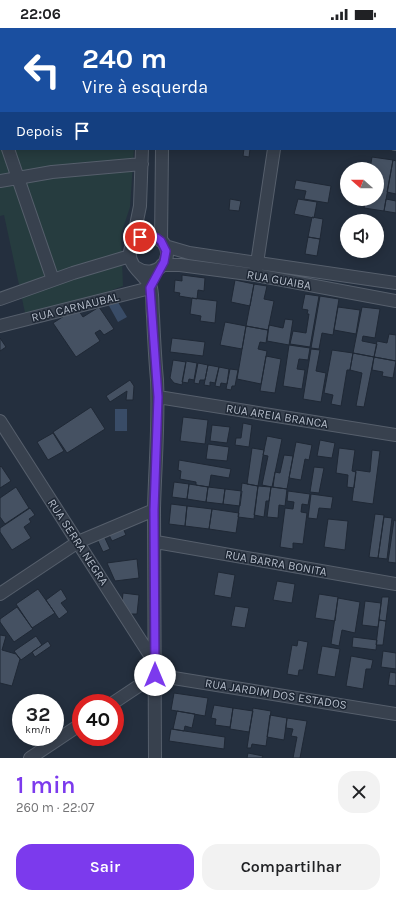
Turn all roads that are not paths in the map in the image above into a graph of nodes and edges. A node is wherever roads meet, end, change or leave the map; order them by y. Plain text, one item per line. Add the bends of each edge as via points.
1 (8, 150) edge
2 (142, 150) edge
3 (162, 150) edge
4 (274, 150) edge
5 (142, 164) junction
6 (18, 178) junction
7 (0, 181) edge
8 (163, 243) junction
9 (132, 256) junction
10 (162, 266) junction
11 (256, 269) junction
12 (53, 280) junction
13 (396, 284) edge
14 (150, 288) junction
15 (0, 299) edge
16 (396, 301) edge
17 (0, 326) edge
18 (158, 397) junction
19 (0, 421) edge
20 (396, 435) edge
21 (154, 510) junction
22 (78, 542) junction
23 (156, 542) junction
24 (396, 584) edge
25 (0, 594) edge
26 (155, 669) junction
27 (124, 694) edge
28 (396, 714) edge
29 (72, 730) edge
30 (30, 758) edge
31 (155, 758) edge

1 - 6 street
2 - 5 street
3 - 8 street
4 - 11 street
5 - 6 street via 52,172
5 - 9 street via 140,206
6 - 7 street
6 - 12 street
8 - 9 street via 146,236 136,241
8 - 10 street via 166,257
8 - 11 street, RUA GUAIBA via 189,253
9 - 10 street via 145,272
9 - 12 street
9 - 14 street
10 - 11 street, RUA GUAIBA
10 - 14 street
11 - 13 street, RUA GUAIBA
11 - 16 street, RUA GUAIBA
12 - 15 street
14 - 17 street, RUA CARNAUBAL
14 - 18 street
18 - 20 street, RUA AREIA BRANCA
18 - 21 street
19 - 22 street, RUA SERRA NEGRA
21 - 22 street
21 - 23 street
22 - 25 street
22 - 26 street, RUA SERRA NEGRA
23 - 24 street, RUA BARRA BONITA
23 - 26 street
26 - 27 street
26 - 28 street, RUA JARDIM DOS ESTADOS
26 - 31 street
29 - 30 street

